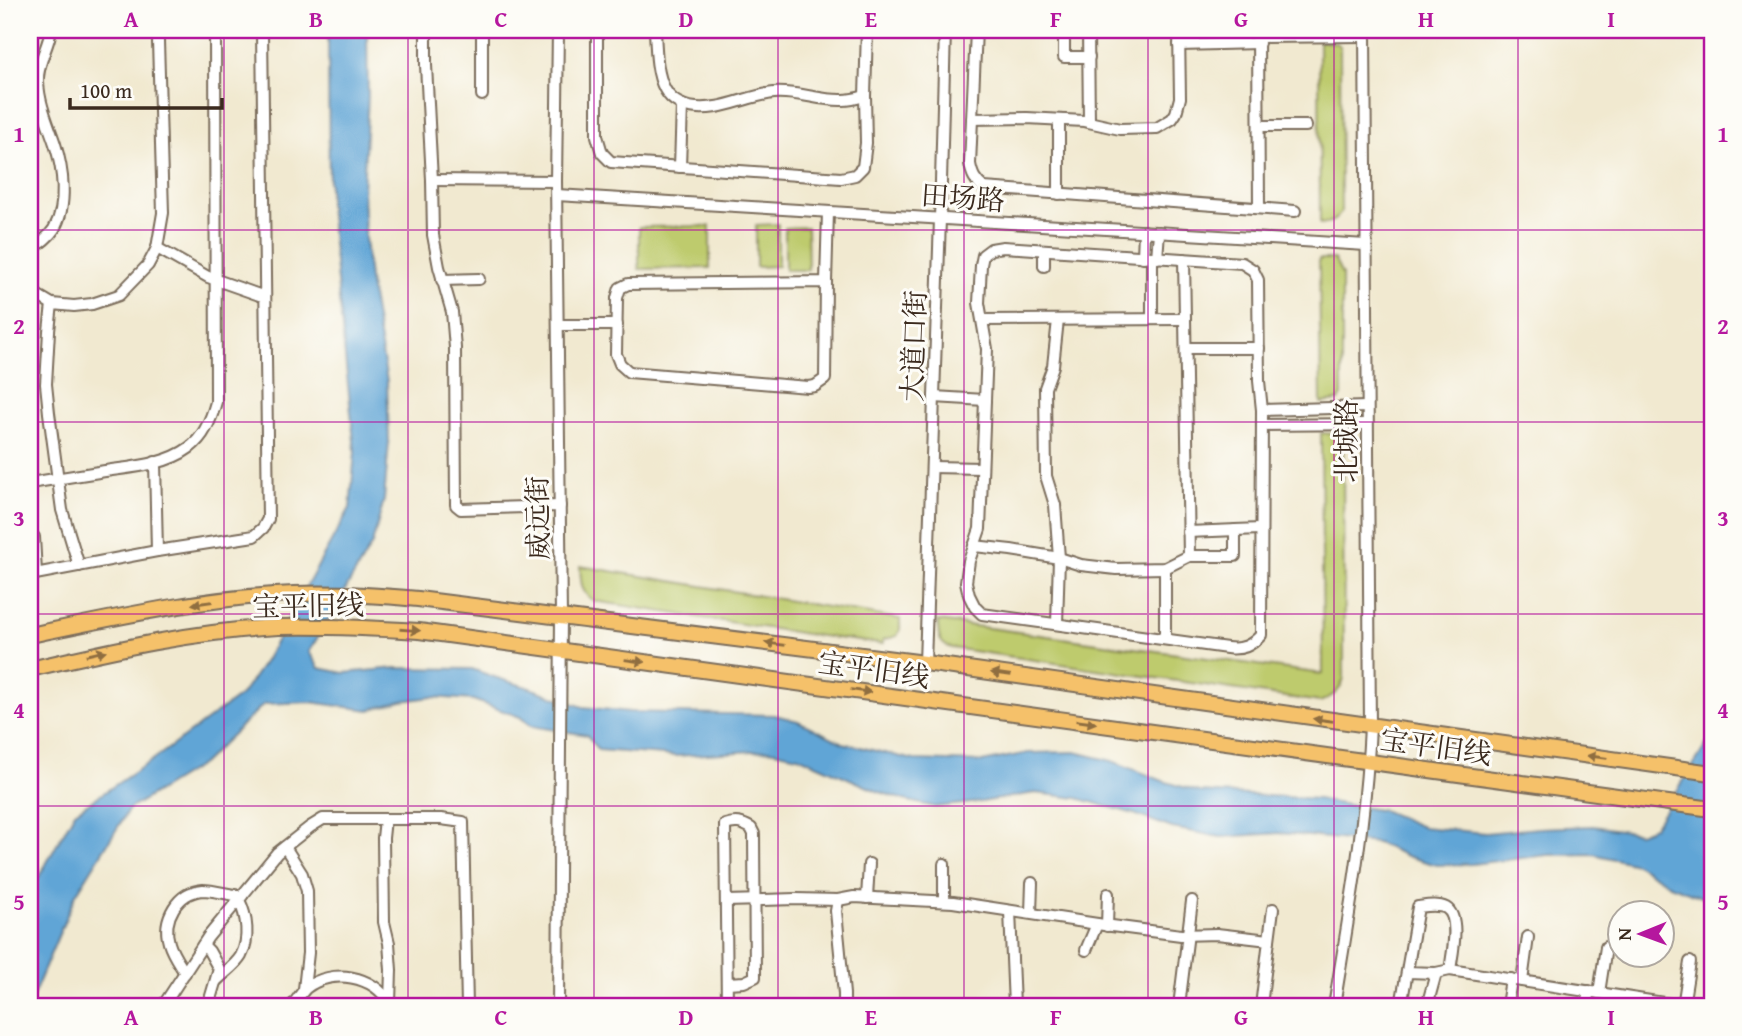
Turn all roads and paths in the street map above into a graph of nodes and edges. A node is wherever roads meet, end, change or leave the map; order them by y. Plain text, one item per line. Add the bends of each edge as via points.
1 (51, 30) edge
2 (156, 30) edge
3 (215, 30) edge
4 (262, 30) edge
5 (426, 30) edge
6 (482, 30) edge
7 (558, 30) edge
8 (597, 30) edge
9 (655, 30) edge
10 (867, 30) edge
11 (945, 30) edge
12 (976, 30) edge
13 (1064, 30) edge
14 (1088, 30) edge
15 (1179, 30) edge
16 (1365, 33) edge
17 (1258, 37) edge
18 (1179, 44) junction
19 (1089, 57) junction
20 (482, 95) dead end
21 (865, 96) junction
22 (682, 105) junction
23 (972, 119) junction
24 (1059, 120) junction
25 (1089, 122) junction
26 (1259, 126) junction
27 (1306, 126) dead end
28 (680, 167) junction
29 (432, 180) junction
30 (556, 181) junction
31 (1059, 194) junction
32 (557, 195) junction
33 (1259, 208) junction
34 (1295, 211) dead end
35 (828, 212) junction
36 (940, 219) junction
37 (1144, 231) junction
38 (1159, 232) junction
39 (1366, 245) junction
40 (157, 248) junction
41 (30, 250) edge
42 (1044, 250) junction
43 (1151, 257) junction
44 (1184, 259) junction
45 (1044, 266) dead end
46 (442, 279) junction
47 (479, 279) dead end
48 (216, 280) junction
49 (826, 282) junction
50 (30, 291) edge
51 (265, 297) junction
52 (52, 304) junction
53 (1152, 319) junction
54 (1185, 319) junction
55 (983, 320) junction
56 (1058, 320) junction
57 (558, 325) junction
58 (617, 325) junction
59 (1186, 348) junction
60 (1259, 348) junction
61 (934, 397) junction
62 (985, 400) junction
63 (1367, 407) junction
64 (1262, 410) junction
65 (1367, 424) junction
66 (1262, 425) junction
67 (155, 462) junction
68 (932, 467) junction
69 (982, 468) junction
70 (56, 479) junction
71 (30, 484) edge
72 (560, 506) junction
73 (1261, 529) junction
74 (1237, 530) junction
75 (1188, 532) junction
76 (34, 537) dead end
77 (974, 546) junction
78 (157, 551) junction
79 (1189, 556) junction
80 (1059, 558) junction
81 (79, 566) junction
82 (1165, 568) junction
83 (33, 574) edge
84 (561, 617) junction
85 (1057, 624) junction
86 (30, 635) edge
87 (1165, 639) junction
88 (560, 650) junction
89 (925, 663) junction
90 (30, 669) edge
91 (1370, 726) junction
92 (1368, 761) junction
93 (1712, 774) edge
94 (1712, 809) edge
95 (385, 819) junction
96 (285, 847) junction
97 (869, 864) dead end
98 (944, 864) dead end
99 (1032, 883) dead end
100 (1108, 894) dead end
101 (241, 898) junction
102 (867, 898) junction
103 (755, 900) junction
104 (838, 900) junction
105 (726, 901) junction
106 (944, 901) junction
107 (1192, 901) dead end
108 (1273, 909) dead end
109 (1010, 911) junction
110 (1031, 914) junction
111 (1102, 925) junction
112 (1189, 934) junction
113 (1528, 937) dead end
114 (1269, 940) junction
115 (203, 944) junction
116 (1605, 947) dead end
117 (1086, 950) dead end
118 (1690, 962) dead end
119 (1450, 970) junction
120 (1407, 972) junction
121 (185, 973) junction
122 (1436, 973) junction
123 (1516, 980) junction
124 (216, 981) junction
125 (727, 983) junction
126 (304, 989) junction
127 (1594, 992) junction
128 (391, 1004) edge
129 (163, 1006) edge
130 (208, 1006) edge
131 (292, 1006) edge
132 (467, 1006) edge
133 (558, 1006) edge
134 (727, 1006) edge
135 (844, 1006) edge
136 (1014, 1006) edge
137 (1179, 1006) edge
138 (1261, 1006) edge
139 (1334, 1006) edge
140 (1401, 1006) edge
141 (1427, 1006) edge
142 (1507, 1006) edge
143 (1586, 1006) edge
144 (1678, 1006) edge

1 - 41 street via 38,83 61,166 61,207 54,229
2 - 40 street via 163,213
3 - 48 street
4 - 51 street
5 - 29 street
6 - 20 street
7 - 30 street, 威远街
8 - 28 street via 597,136 602,153 611,162
9 - 22 street via 658,75 665,92
10 - 21 street
11 - 36 street, 大道口街
12 - 23 street
13 - 19 street via 1064,57
14 - 19 street
15 - 18 street
16 - 17 street
16 - 39 street, 北城路
17 - 18 street
17 - 26 street
18 - 25 street via 1180,98 1172,119 1157,128 1121,129
19 - 25 street
21 - 22 street via 841,100 775,93 715,107
21 - 28 street via 863,167 855,175 841,178
22 - 28 street
23 - 24 street
23 - 31 street via 970,164 978,183 984,188
24 - 25 street
24 - 31 street
26 - 27 street
26 - 33 street
29 - 30 street
29 - 46 street via 433,235
30 - 32 street, 威远街
31 - 33 street
32 - 35 street, 田场路
32 - 57 street, 威远街
33 - 34 street
35 - 36 street, 田场路
35 - 49 street
36 - 37 street, 田场路
36 - 61 street, 大道口街
37 - 38 street, 田场路
37 - 43 street
38 - 39 street, 田场路
38 - 43 street
39 - 63 street, 北城路
40 - 48 street
40 - 52 street via 148,265 119,295 92,304
42 - 43 street
42 - 45 street
42 - 55 street via 1003,247 984,255 979,303
43 - 44 street
43 - 53 street
44 - 54 street
44 - 60 street via 1242,263 1253,270 1258,280
46 - 47 street
46 - 72 street via 452,312 455,348 456,505 461,509
48 - 51 street
48 - 67 street via 216,402 212,417 189,449
49 - 58 street via 628,284 620,288 617,298
49 - 58 street via 825,379 815,386 629,372 616,354
50 - 52 street
51 - 78 street via 268,519 254,536
52 - 70 street via 46,384
53 - 54 street
53 - 56 street
54 - 59 street
55 - 56 street
55 - 62 street
56 - 80 street via 1053,366 1045,388 1046,476 1055,505
57 - 58 street
57 - 72 street, 威远街
59 - 60 street
59 - 75 street
60 - 64 street
61 - 62 street
61 - 68 street, 大道口街
62 - 69 street
63 - 64 street
63 - 65 street, 北城路
64 - 66 street
65 - 66 street
65 - 91 street, 北城路
66 - 73 street
67 - 70 street
67 - 78 street
68 - 69 street
68 - 89 street, 大道口街
69 - 77 street
70 - 71 street
70 - 81 street
72 - 84 street, 威远街
73 - 74 street
73 - 87 street via 1261,635 1240,649
74 - 75 street
74 - 79 street via 1235,555
75 - 79 street
76 - 83 street
77 - 80 street
77 - 85 street via 967,582 969,595 982,614
78 - 81 street
79 - 82 street
80 - 82 street via 1116,569
80 - 85 street
81 - 83 street
82 - 87 street
84 -> 86 main road, 宝平旧线 via 361,594 295,594 143,611
84 - 88 street, 威远街
89 -> 84 main road, 宝平旧线
85 - 87 street
90 -> 88 main road, 宝平旧线 via 156,641 278,627 419,631
88 -> 92 main road, 宝平旧线
88 - 133 street, 威远街
91 -> 89 main road, 宝平旧线
91 - 92 street, 北城路
93 -> 91 main road, 宝平旧线
92 - 94 main road, 宝平旧线
92 - 139 street, 北城路
95 - 96 street via 323,819
95 - 128 street via 384,922
95 - 132 street via 463,822
96 - 101 street
96 - 126 street via 307,891
97 - 102 street
98 - 106 street
99 - 110 street
100 - 111 street
101 - 115 street
101 - 121 street via 204,890 186,895 173,907 168,940
101 - 124 street via 246,942 241,958
102 - 104 street
102 - 106 street
103 - 104 street
103 - 105 street
103 - 105 street via 754,834 751,828 732,822 725,825
103 - 125 street via 755,977
104 - 135 street
105 - 125 street
106 - 109 street
107 - 112 street
108 - 114 street
109 - 110 street
109 - 136 street
110 - 111 street
111 - 112 street
111 - 117 street
112 - 114 street
112 - 137 street
113 - 123 street
114 - 138 street
115 - 121 street
115 - 124 street via 219,969
116 - 127 street
118 - 144 street
119 - 120 street via 1454,917 1446,908 1429,905 1418,908
119 - 122 street
119 - 123 street
120 - 122 street
120 - 140 street
121 - 129 street
122 - 141 street
123 - 127 street
123 - 142 street
124 - 130 street
125 - 134 street
126 - 128 street via 342,976 369,982
126 - 131 street
127 - 143 street
127 - 144 street

